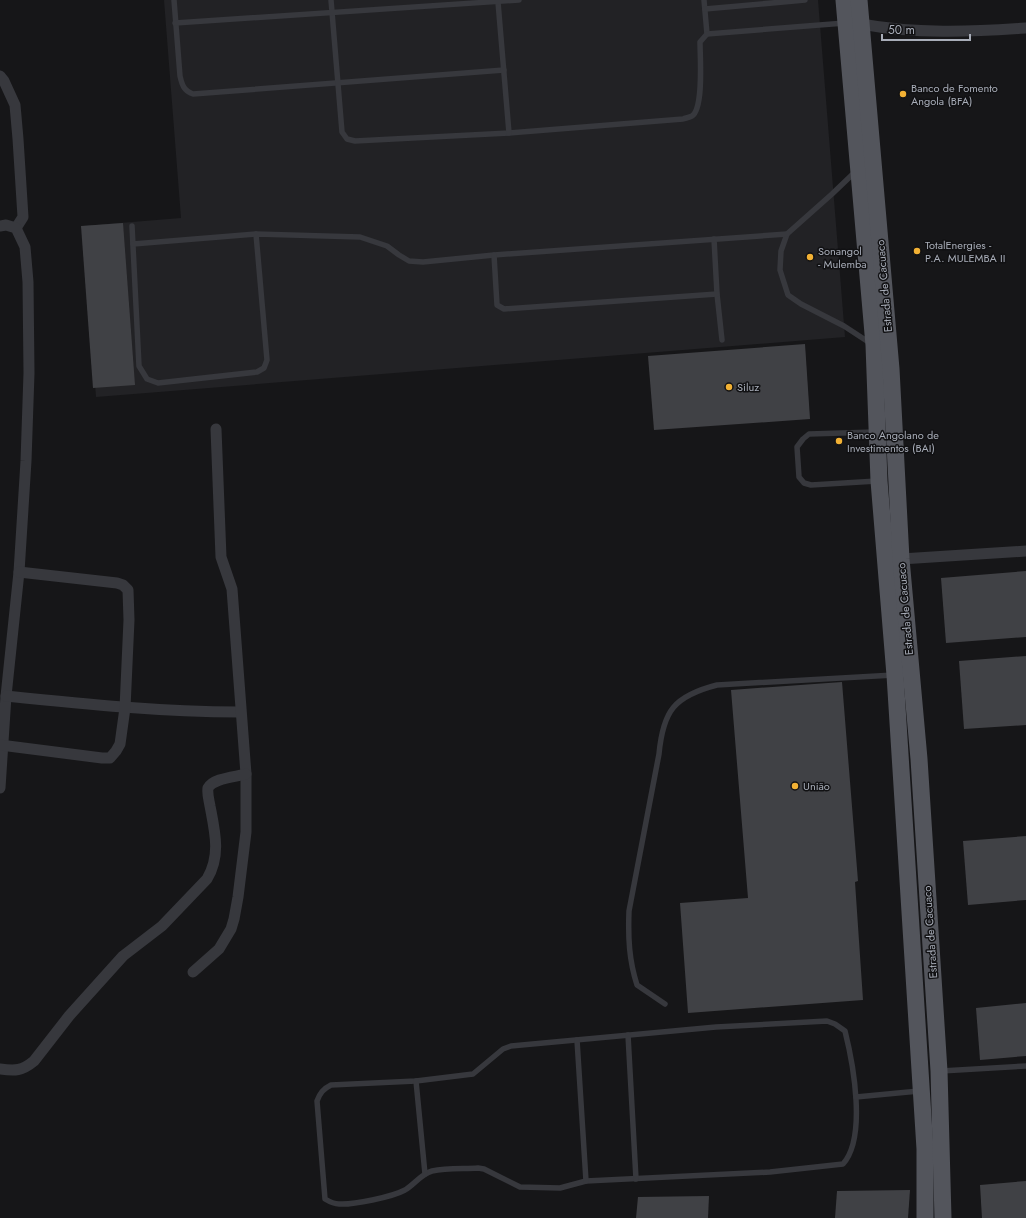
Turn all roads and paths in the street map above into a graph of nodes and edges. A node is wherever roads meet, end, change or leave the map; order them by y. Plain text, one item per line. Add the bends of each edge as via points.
1 (174, 0) edge
2 (332, 0) edge
3 (519, 0) edge
4 (704, 0) edge
5 (805, 0) edge
6 (844, 0) edge
7 (859, 0) edge
8 (498, 2) junction
9 (705, 9) junction
10 (333, 12) junction
11 (175, 23) junction
12 (854, 23) junction
13 (1026, 28) edge
14 (708, 34) junction
15 (504, 70) junction
16 (0, 76) edge
17 (338, 83) junction
18 (509, 133) junction
19 (858, 169) junction
20 (0, 226) edge
21 (132, 226) dead end
22 (16, 228) junction
23 (256, 234) junction
24 (787, 234) junction
25 (714, 238) junction
26 (133, 244) junction
27 (494, 255) junction
28 (717, 294) junction
29 (722, 340) dead end
30 (874, 345) junction
31 (216, 429) dead end
32 (877, 432) junction
33 (879, 481) junction
34 (1026, 551) edge
35 (900, 559) junction
36 (20, 572) junction
37 (895, 674) junction
38 (6, 696) junction
39 (125, 708) junction
40 (240, 712) junction
41 (2, 745) edge
42 (246, 774) junction
43 (0, 788) edge
44 (193, 972) dead end
45 (664, 1004) dead end
46 (628, 1035) junction
47 (577, 1040) junction
48 (1026, 1066) edge
49 (0, 1069) edge
50 (939, 1071) junction
51 (416, 1081) junction
52 (921, 1090) junction
53 (856, 1097) junction
54 (424, 1174) junction
55 (636, 1179) junction
56 (586, 1181) junction
57 (925, 1218) edge
58 (943, 1218) edge

1 - 11 lane
2 - 10 lane
3 - 8 lane
4 - 9 lane
5 - 9 lane
6 - 12 main road, Estrada de Cacuaco
7 - 12 main road, Estrada de Cacuaco
8 - 10 lane
8 - 15 lane
9 - 14 lane
10 - 11 lane
10 - 17 lane
11 - 17 lane via 182,86 192,94
12 - 13 street via 883,28 934,31
12 - 14 lane
12 - 19 main road, Estrada de Cacuaco
12 - 35 main road, Estrada de Cacuaco via 891,369
14 - 18 lane via 700,42 700,96 693,115 683,119
15 - 17 lane
15 - 18 lane
16 - 22 street via 15,104 16,111 23,217
17 - 18 lane via 342,132 347,139 355,141
19 - 24 lane
19 - 30 main road, Estrada de Cacuaco
20 - 22 street
21 - 26 lane
22 - 36 street via 25,247 28,282 29,373
23 - 26 lane
23 - 26 lane via 267,360 264,368 257,372 158,383 147,380 139,366
23 - 27 lane via 360,237 387,246 409,260 423,262
24 - 25 lane
24 - 30 lane via 780,251 780,270 788,295
25 - 27 lane
25 - 28 lane
27 - 28 lane via 497,305 504,309
28 - 29 lane
30 - 32 main road, Estrada de Cacuaco
31 - 40 street via 221,557 232,589
32 - 33 main road, Estrada de Cacuaco
32 - 33 lane via 809,434 797,447 799,477 804,483 811,485
33 - 37 main road, Estrada de Cacuaco
34 - 35 street
35 - 50 main road, Estrada de Cacuaco via 919,759
36 - 38 street
36 - 39 street via 117,583 128,590
37 - 45 lane via 717,685 684,698 669,713 661,736 629,911 628,931 630,957 637,986
37 - 52 main road, Estrada de Cacuaco
38 - 39 street
38 - 41 street
39 - 40 street
39 - 41 street via 120,744 110,758
40 - 42 street
41 - 43 street
42 - 44 street via 245,849 234,919 219,949
42 - 49 street via 209,785 217,846 212,871 207,879 162,926 124,956 69,1016 28,1067 14,1071
46 - 47 lane
46 - 53 lane via 827,1021 845,1031
46 - 55 lane
47 - 51 lane via 511,1046 503,1049 473,1074
47 - 56 lane
48 - 50 lane
50 - 58 main road, Estrada de Cacuaco
51 - 54 lane
51 - 54 lane via 331,1085 324,1088 317,1101 325,1199 331,1203 352,1204 395,1194 405,1190
52 - 53 lane
52 - 57 main road, Estrada de Cacuaco via 925,1149
53 - 55 lane via 853,1142 848,1159 843,1164 770,1172
54 - 56 lane via 478,1168 520,1187 530,1188 560,1188
55 - 56 lane

